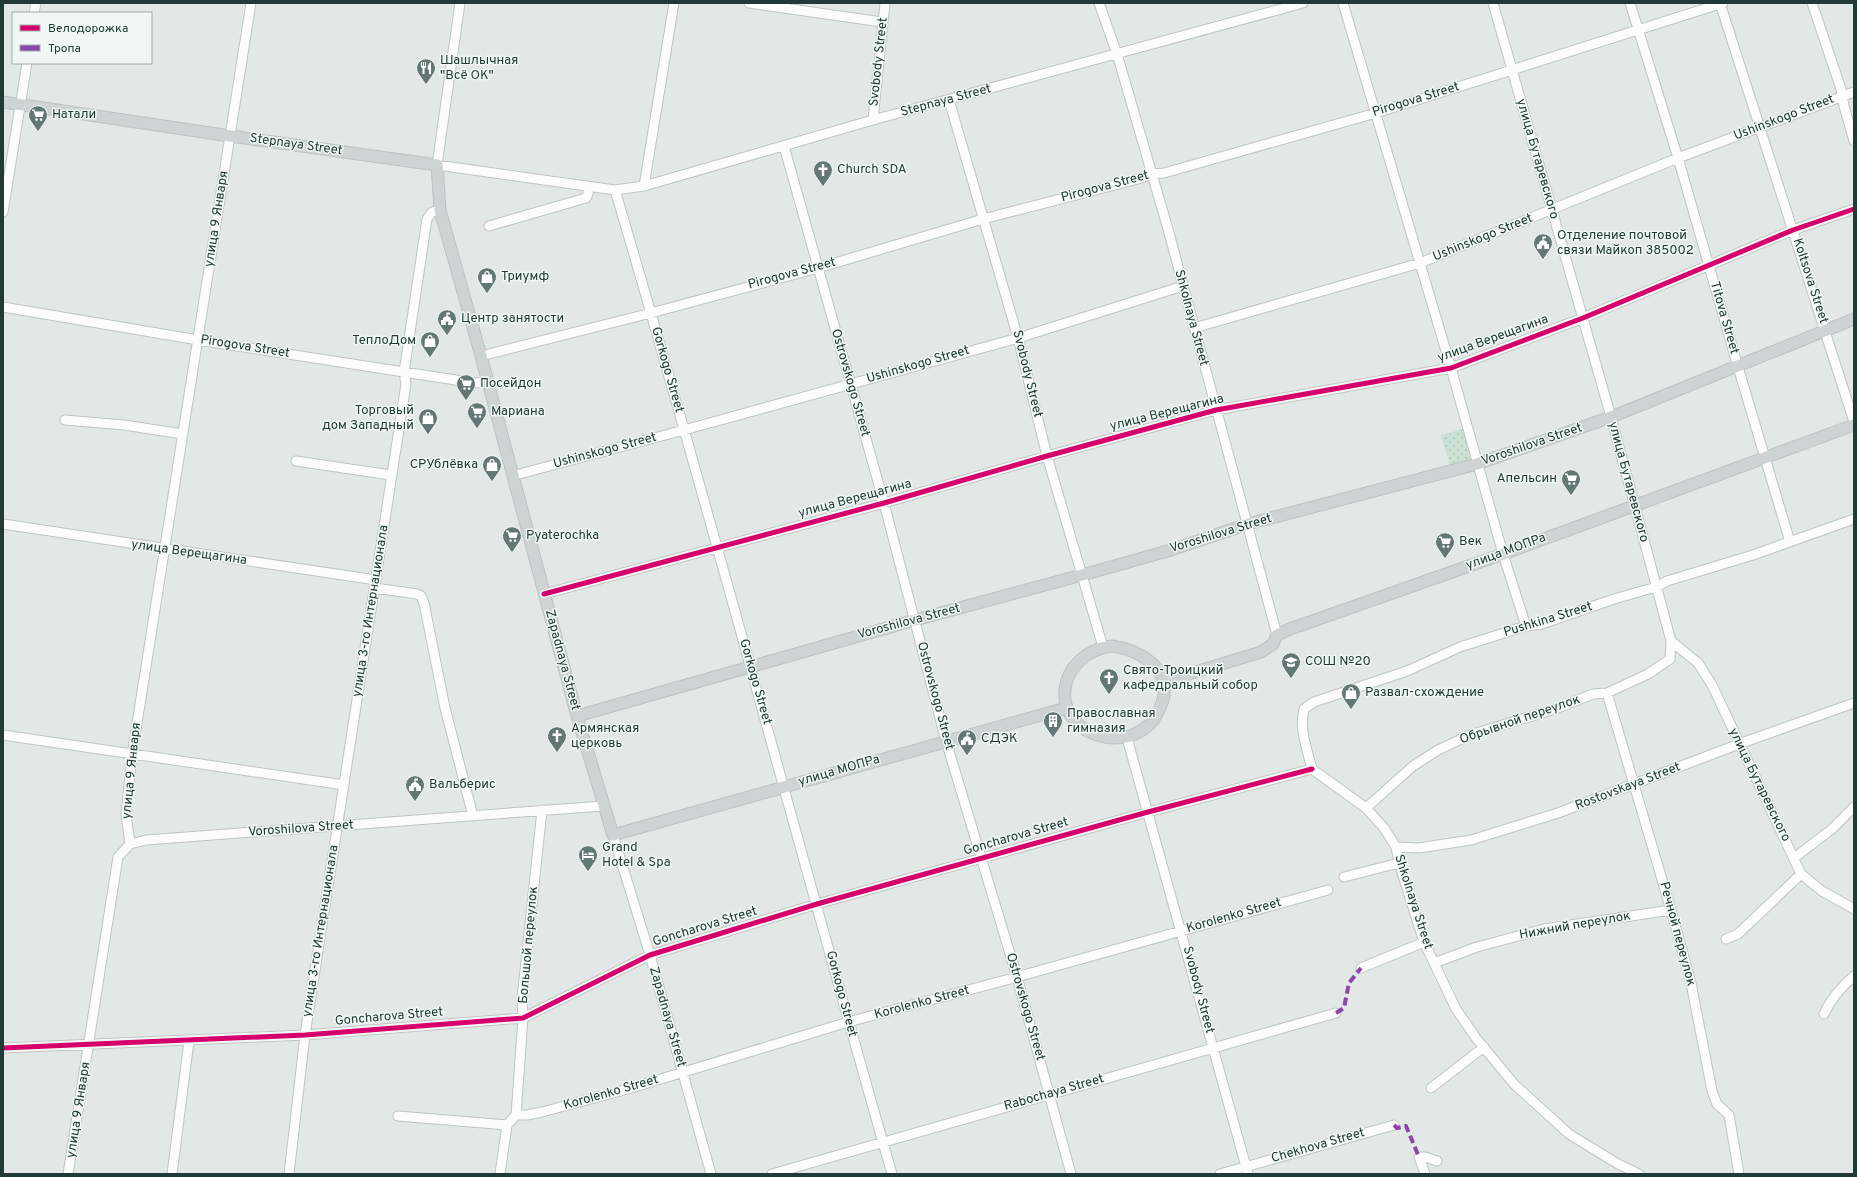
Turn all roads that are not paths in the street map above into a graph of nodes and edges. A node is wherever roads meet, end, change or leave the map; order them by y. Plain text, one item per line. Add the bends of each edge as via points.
1 (251, 3) edge
2 (460, 3) edge
3 (674, 3) edge
4 (749, 3) edge
5 (885, 3) edge
6 (1099, 3) edge
7 (1303, 3) edge
8 (1343, 3) edge
9 (1493, 3) edge
10 (1630, 3) edge
11 (1721, 3) edge
12 (1812, 3) edge
13 (882, 22) junction
14 (1638, 30) junction
15 (1116, 54) junction
16 (27, 64) edge
17 (1511, 71) junction
18 (1854, 92) edge
19 (1842, 96) junction
20 (949, 100) junction
21 (3, 102) edge
22 (20, 104) junction
23 (1376, 113) junction
24 (873, 120) junction
25 (1761, 127) junction
26 (230, 136) junction
27 (1854, 141) edge
28 (784, 146) junction
29 (1678, 158) junction
30 (437, 165) junction
31 (1152, 174) junction
32 (644, 186) junction
33 (589, 187) junction
34 (615, 190) junction
35 (1854, 209) edge
36 (440, 210) junction
37 (1553, 210) junction
38 (3, 212) edge
39 (984, 219) junction
40 (489, 226) dead end
41 (1793, 230) junction
42 (1420, 263) junction
43 (1709, 265) junction
44 (818, 268) junction
45 (1183, 286) junction
46 (3, 307) edge
47 (651, 313) junction
48 (1583, 318) junction
49 (1854, 319) edge
50 (1194, 328) junction
51 (1826, 332) junction
52 (1018, 338) junction
53 (198, 340) junction
54 (481, 356) junction
55 (1738, 367) junction
56 (1451, 368) junction
57 (404, 372) junction
58 (488, 382) junction
59 (850, 384) junction
60 (1216, 410) junction
61 (1611, 417) junction
62 (65, 420) dead end
63 (1854, 423) edge
64 (684, 430) junction
65 (183, 434) junction
66 (1047, 456) junction
67 (1765, 458) junction
68 (296, 461) dead end
69 (1477, 464) junction
70 (391, 475) junction
71 (512, 476) junction
72 (884, 503) junction
73 (1634, 505) junction
74 (1854, 519) edge
75 (3, 524) edge
76 (1248, 524) junction
77 (1790, 542) junction
78 (718, 548) junction
79 (165, 549) junction
80 (1502, 554) junction
81 (1083, 576) junction
82 (375, 584) junction
83 (1656, 587) junction
84 (544, 594) junction
85 (915, 620) junction
86 (1526, 626) junction
87 (1277, 635) junction
88 (1671, 641) junction
89 (1103, 647) junction
90 (751, 667) junction
91 (1163, 682) junction
92 (1607, 693) junction
93 (1854, 703) edge
94 (1066, 708) junction
95 (577, 716) junction
96 (3, 735) edge
97 (1127, 738) junction
98 (946, 741) junction
99 (1739, 744) junction
100 (132, 754) junction
101 (1312, 769) junction
102 (344, 785) junction
103 (1634, 785) junction
104 (784, 786) junction
105 (603, 806) junction
106 (1854, 807) edge
107 (1366, 808) junction
108 (542, 810) junction
109 (1148, 812) junction
110 (473, 816) junction
111 (337, 827) junction
112 (613, 835) junction
113 (130, 844) junction
114 (1396, 847) junction
115 (982, 858) junction
116 (1794, 858) junction
117 (1399, 863) junction
118 (1801, 874) junction
119 (1344, 877) dead end
120 (1328, 890) dead end
121 (817, 904) junction
122 (1854, 909) edge
123 (1671, 910) junction
124 (1182, 931) junction
125 (1726, 940) dead end
126 (1424, 942) junction
127 (650, 955) junction
128 (1434, 963) junction
129 (1361, 968) dead end
130 (1854, 976) edge
131 (1017, 977) junction
132 (1336, 1013) dead end
133 (1824, 1014) dead end
134 (523, 1018) junction
135 (848, 1022) junction
136 (305, 1035) junction
137 (190, 1041) junction
138 (90, 1045) junction
139 (1484, 1047) junction
140 (3, 1048) edge
141 (1214, 1048) junction
142 (683, 1073) junction
143 (1431, 1088) dead end
144 (1049, 1095) junction
145 (516, 1115) junction
146 (398, 1116) dead end
147 (1394, 1125) dead end
148 (507, 1126) junction
149 (883, 1142) junction
150 (1437, 1161) dead end
151 (1247, 1170) edge
152 (68, 1174) edge
153 (172, 1174) edge
154 (289, 1174) edge
155 (500, 1174) edge
156 (711, 1174) edge
157 (772, 1174) edge
158 (892, 1174) edge
159 (1071, 1174) edge
160 (1220, 1174) edge
161 (1425, 1174) edge
162 (1639, 1174) edge
163 (1739, 1174) edge

1 - 26 street, улица 9 Января
2 - 30 street
3 - 32 street
4 - 13 street
5 - 13 street, Svobody Street
6 - 15 street, Shkolnaya Street
7 - 15 street, Stepnaya Street
8 - 23 street
9 - 17 street, улица Бутаревского
10 - 14 street, Titova Street
11 - 14 street, Pirogova Street
11 - 25 street, Koltsova Street
12 - 19 street
13 - 24 street, Svobody Street
14 - 17 street, Pirogova Street
14 - 29 street, Titova Street
15 - 20 street, Stepnaya Street
15 - 31 street, Shkolnaya Street
16 - 22 street
17 - 23 street, Pirogova Street
17 - 37 street, улица Бутаревского
18 - 19 street, Ushinskogo Street
19 - 25 street, Ushinskogo Street
19 - 27 street
20 - 24 street, Stepnaya Street
20 - 39 street, Svobody Street
21 - 22 main road, Stepnaya Street
22 - 26 main road, Stepnaya Street
22 - 38 street
23 - 31 street, Pirogova Street
23 - 42 street
24 - 28 street, Stepnaya Street
25 - 29 street, Ushinskogo Street
25 - 41 street, Koltsova Street
26 - 30 main road, Stepnaya Street
26 - 53 street, улица 9 Января
28 - 32 street, Stepnaya Street
28 - 44 street, Ostrovskogo Street
29 - 37 street, Ushinskogo Street
29 - 43 street, Titova Street
30 - 33 street, Stepnaya Street
30 - 36 main road, Zapadnaya Street
31 - 39 street, Pirogova Street
31 - 45 street, Shkolnaya Street
32 - 34 street, Stepnaya Street
33 - 34 street, Stepnaya Street
33 - 40 street via 586,198
34 - 47 street, Gorkogo Street
35 - 41 street, улица Верещагина
36 - 54 main road, Zapadnaya Street
36 - 57 street, улица 3-го Интернационала via 432,212 426,219
37 - 42 street, Ushinskogo Street
37 - 48 street, улица Бутаревского
39 - 44 street, Pirogova Street
39 - 52 street, Svobody Street
41 - 43 street, улица Верещагина
41 - 51 street, Koltsova Street
42 - 50 street, Ushinskogo Street
42 - 56 street
43 - 48 street, улица Верещагина
43 - 55 street, Titova Street
44 - 47 street, Pirogova Street
44 - 59 street, Ostrovskogo Street
45 - 50 street, Shkolnaya Street
45 - 52 street, Ushinskogo Street
46 - 53 street, Pirogova Street
47 - 54 street, Pirogova Street
47 - 64 street, Gorkogo Street
48 - 56 street, улица Верещагина
48 - 61 street, улица Бутаревского
49 - 51 main road, Voroshilova Street
50 - 60 street, Shkolnaya Street
51 - 55 main road, Voroshilova Street
51 - 63 street, Koltsova Street
52 - 59 street, Ushinskogo Street
52 - 66 street, Svobody Street
53 - 57 street, Pirogova Street
53 - 65 street, улица 9 Января
54 - 58 main road, Zapadnaya Street
55 - 61 main road, Voroshilova Street
55 - 67 street, Titova Street
56 - 60 street, улица Верещагина
56 - 69 street
57 - 58 street, Pirogova Street
57 - 70 street, улица 3-го Интернационала via 406,384
58 - 71 main road, Zapadnaya Street
59 - 64 street, Ushinskogo Street
59 - 72 street, Ostrovskogo Street
60 - 66 street, улица Верещагина
60 - 76 street, Shkolnaya Street
61 - 69 main road, Voroshilova Street
61 - 73 street, улица Бутаревского
62 - 65 street via 124,424
63 - 67 main road, улица МОПРа
64 - 71 street, Ushinskogo Street
64 - 78 street, Gorkogo Street
65 - 79 street, улица 9 Января
66 - 72 street, улица Верещагина
66 - 81 street, Svobody Street
67 - 73 main road, улица МОПРа
67 - 77 street, Titova Street
68 - 70 street
69 - 76 main road, Voroshilova Street
69 - 80 street
70 - 82 street, улица 3-го Интернационала
71 - 84 main road, Zapadnaya Street
72 - 78 street, улица Верещагина
72 - 85 street, Ostrovskogo Street
73 - 80 main road, улица МОПРа
73 - 83 street, улица Бутаревского
74 - 77 street, Pushkina Street
75 - 79 street, улица Верещагина
76 - 81 main road, Voroshilova Street
76 - 87 street, Shkolnaya Street
77 - 83 street, Pushkina Street via 1667,581
78 - 84 street, улица Верещагина
78 - 90 street, Gorkogo Street
79 - 82 street, улица Верещагина
79 - 100 street, улица 9 Января
80 - 86 street
80 - 87 main road, улица МОПРа
81 - 85 main road, Voroshilova Street
81 - 89 street, Svobody Street
82 - 102 street, улица 3-го Интернационала
82 - 110 street, улица Верещагина via 421,596 445,708
83 - 86 street, Pushkina Street via 1542,624
83 - 88 street, улица Бутаревского
84 - 95 main road, Zapadnaya Street
85 - 90 main road, Voroshilova Street
85 - 98 street, Ostrovskogo Street
86 - 101 street, Pushkina Street via 1460,647 1407,671 1314,702 1304,709 1301,720
87 - 91 main road, улица МОПРа via 1273,644 1261,652
88 - 92 street, Обрывной переулок via 1670,659 1648,674
88 - 99 street, улица Бутаревского via 1698,663 1712,686
89 - 91 main road via 1137,652 1157,668
89 - 94 main road via 1081,659 1069,674 1065,685
90 - 95 main road, Voroshilova Street
90 - 104 street, Gorkogo Street
91 - 97 main road via 1164,695 1160,709 1152,722
92 - 103 street, Речной переулок
92 - 107 street, Обрывной переулок via 1593,694 1555,710 1470,735 1438,750 1413,766
93 - 99 street, Rostovskaya Street
94 - 97 main road via 1073,720 1084,729 1110,738
94 - 98 main road, улица МОПРа
95 - 105 main road, Zapadnaya Street
96 - 100 street
97 - 109 street, Svobody Street
98 - 104 main road, улица МОПРа
98 - 115 street, Ostrovskogo Street
99 - 103 street, Rostovskaya Street
99 - 116 street, улица Бутаревского
100 - 102 street
100 - 113 street, улица 9 Января via 126,815
101 - 107 street, Shkolnaya Street
101 - 109 street, Goncharova Street
102 - 111 street, улица 3-го Интернационала
103 - 114 street, Rostovskaya Street via 1558,813 1471,840 1419,848
103 - 123 street, Речной переулок
104 - 112 main road, улица МОПРа
104 - 121 street, Gorkogo Street
105 - 108 street, Voroshilova Street
105 - 112 main road, Zapadnaya Street
106 - 116 street via 1832,829
107 - 114 street, Shkolnaya Street via 1384,828
108 - 110 street, Voroshilova Street
108 - 134 street, Большой переулок via 522,999
109 - 115 street, Goncharova Street
109 - 124 street, Svobody Street
110 - 111 street, Voroshilova Street
111 - 113 street, Voroshilova Street via 146,840
111 - 136 street, улица 3-го Интернационала
112 - 127 street, Zapadnaya Street
113 - 138 street, улица 9 Января via 118,857
114 - 117 street, Shkolnaya Street
115 - 121 street, Goncharova Street
115 - 131 street, Ostrovskogo Street
116 - 118 street, улица Бутаревского
117 - 119 street
117 - 126 street, Shkolnaya Street
118 - 122 street, улица Бутаревского via 1822,891
118 - 125 street via 1738,934
120 - 124 street, Korolenko Street
121 - 127 street, Goncharova Street
121 - 135 street, Gorkogo Street
123 - 128 street, Нижний переулок via 1544,929 1477,947
123 - 163 street, Речной переулок via 1691,983 1712,1091 1717,1104 1729,1115
124 - 131 street, Korolenko Street
124 - 141 street, Svobody Street
126 - 128 street, Shkolnaya Street
126 - 129 street
127 - 134 street, Goncharova Street
127 - 142 street, Zapadnaya Street
128 - 139 street, Shkolnaya Street via 1456,1009
130 - 133 street via 1840,987
131 - 135 street, Korolenko Street
131 - 144 street, Ostrovskogo Street
132 - 141 street, Rabochaya Street
134 - 136 street, Goncharova Street
134 - 145 street, Большой переулок
135 - 142 street, Korolenko Street
135 - 149 street, Gorkogo Street
136 - 137 street, Goncharova Street
136 - 154 street, улица 3-го Интернационала
137 - 138 street, Goncharova Street
137 - 153 street
138 - 140 street, Goncharova Street
138 - 152 street, улица 9 Января
139 - 143 street
139 - 162 street, Shkolnaya Street via 1514,1084 1569,1134
141 - 144 street, Rabochaya Street
141 - 151 street, Svobody Street
142 - 145 street, Korolenko Street via 542,1112
142 - 156 street, Zapadnaya Street
144 - 149 street, Rabochaya Street
144 - 159 street, Ostrovskogo Street
145 - 148 street
146 - 148 street
147 - 151 street, Chekhova Street
148 - 155 street
149 - 157 street, Rabochaya Street
149 - 158 street, Gorkogo Street
150 - 161 street via 1419,1157
151 - 160 street, Chekhova Street

